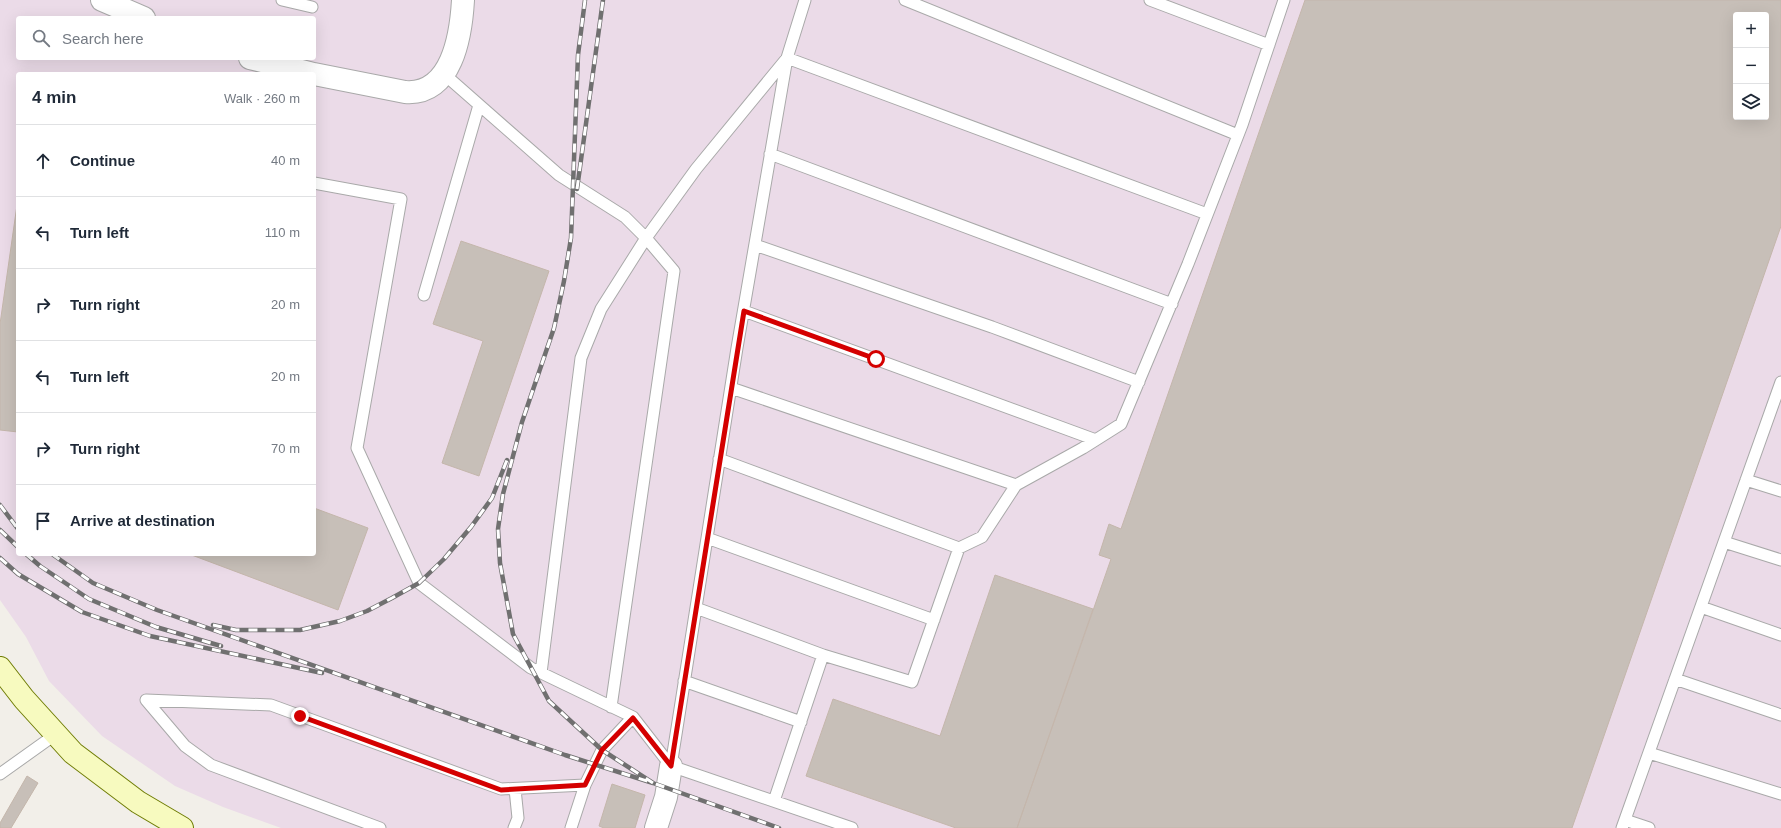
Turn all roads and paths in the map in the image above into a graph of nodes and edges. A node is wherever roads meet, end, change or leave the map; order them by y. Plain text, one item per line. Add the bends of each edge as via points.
1 (102, 0) edge
2 (282, 0) edge
3 (463, 0) edge
4 (805, 0) edge
5 (905, 0) edge
6 (1150, 0) edge
7 (1284, 0) edge
8 (312, 8) edge
9 (139, 16) edge
10 (1268, 45) junction
11 (786, 58) junction
12 (261, 60) edge
13 (309, 69) edge
14 (444, 74) junction
15 (479, 105) junction
16 (1238, 135) junction
17 (770, 154) junction
18 (316, 183) edge
19 (1207, 214) junction
20 (646, 238) junction
21 (755, 246) junction
22 (424, 295) dead end
23 (1172, 304) junction
24 (744, 311) junction
25 (1138, 382) junction
26 (1781, 382) edge
27 (731, 388) junction
28 (1777, 409) edge
29 (1096, 440) junction
30 (720, 459) junction
31 (1746, 480) junction
32 (1016, 485) junction
33 (1781, 491) edge
34 (707, 538) junction
35 (1724, 542) junction
36 (959, 548) junction
37 (1781, 560) edge
38 (1701, 607) junction
39 (696, 608) junction
40 (934, 620) junction
41 (1781, 635) edge
42 (823, 655) junction
43 (0, 668) edge
44 (541, 673) junction
45 (1675, 679) junction
46 (684, 681) junction
47 (611, 707) junction
48 (1781, 715) edge
49 (633, 718) junction
50 (801, 722) junction
51 (56, 734) junction
52 (1649, 753) junction
53 (671, 766) junction
54 (0, 774) edge
55 (585, 785) junction
56 (515, 789) junction
57 (1781, 794) edge
58 (774, 801) junction
59 (1624, 824) edge
60 (182, 828) edge
61 (380, 828) edge
62 (514, 828) edge
63 (570, 828) edge
64 (656, 828) edge
65 (852, 828) edge
66 (1649, 828) edge

1 - 9 street
2 - 8 lane
3 - 14 street via 455,47
4 - 11 lane
5 - 16 lane
6 - 10 lane
7 - 10 lane
10 - 16 lane
11 - 17 lane
11 - 19 lane
11 - 20 lane via 696,169
12 - 13 street
13 - 14 street via 380,87 416,93 434,84
14 - 15 lane
15 - 20 lane via 559,175 625,217
15 - 22 lane
16 - 19 lane
17 - 21 lane
17 - 23 lane
18 - 44 lane via 401,198 357,448 419,583
19 - 23 lane
20 - 44 lane via 601,309 581,358
20 - 47 lane via 674,271
21 - 24 lane
21 - 25 lane via 992,328
23 - 25 lane
24 - 27 lane
24 - 29 lane
25 - 29 lane via 1121,424
26 - 28 lane
27 - 30 lane
27 - 32 lane
28 - 31 lane
29 - 32 lane
30 - 34 lane
30 - 36 lane
31 - 33 lane
31 - 35 lane
32 - 36 lane via 982,537
34 - 39 lane
34 - 40 lane
35 - 37 lane
35 - 38 lane
36 - 40 lane
38 - 41 lane
38 - 45 lane
39 - 42 lane
39 - 46 lane
40 - 42 lane via 912,682
42 - 50 lane
43 - 51 main road
44 - 47 lane
45 - 48 lane
45 - 52 lane
46 - 50 lane
46 - 53 lane
47 - 49 lane
49 - 53 lane
49 - 55 lane via 602,750
50 - 58 lane
51 - 54 lane
51 - 60 main road via 73,753 138,802
52 - 57 lane
52 - 59 lane
53 - 58 lane
53 - 64 street via 666,797
55 - 56 lane
55 - 63 lane
56 - 61 lane via 501,790 271,705 146,700 185,746 211,765
56 - 62 lane via 518,818
58 - 65 lane
59 - 66 lane

